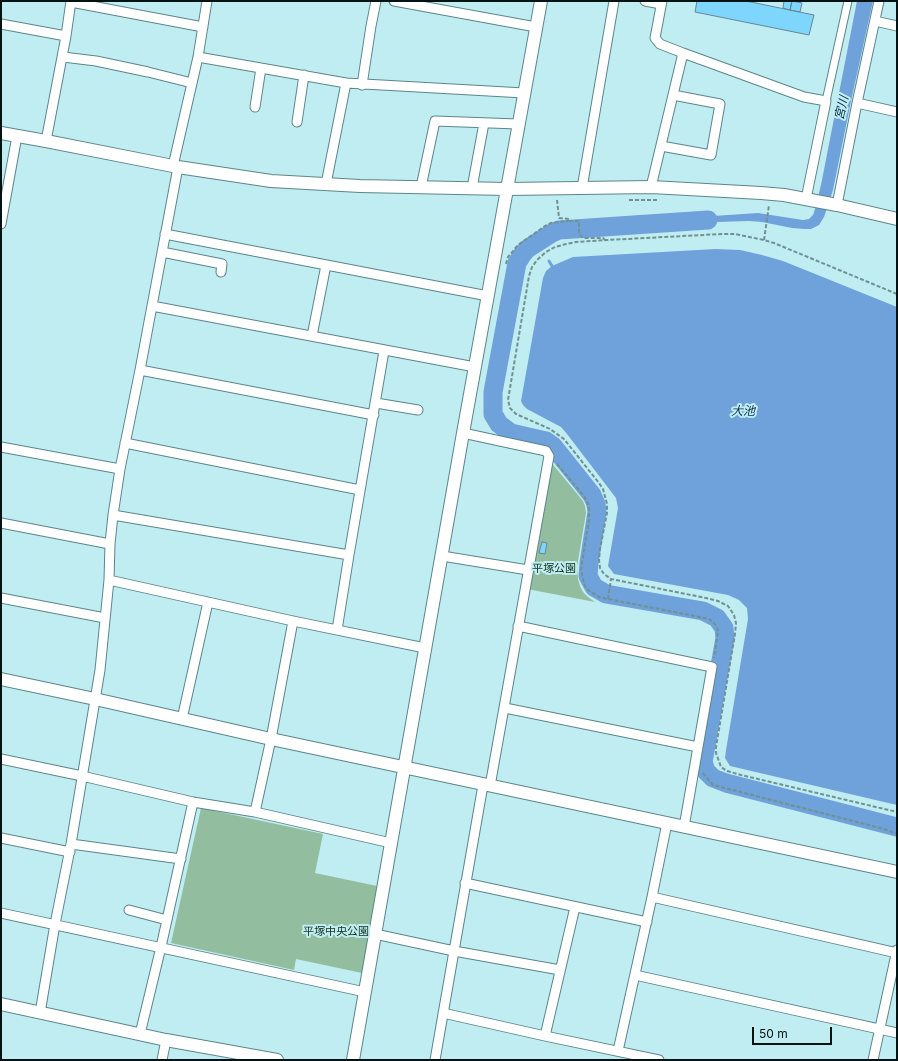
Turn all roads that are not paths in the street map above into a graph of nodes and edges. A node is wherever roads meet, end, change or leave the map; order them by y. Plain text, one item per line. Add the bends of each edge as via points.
1 (71, 1) edge
2 (207, 1) edge
3 (376, 1) edge
4 (394, 1) edge
5 (541, 1) edge
6 (614, 1) edge
7 (645, 1) edge
8 (848, 1) edge
9 (879, 1) edge
10 (662, 3) edge
11 (875, 21) junction
12 (1, 24) edge
13 (897, 26) edge
14 (203, 27) junction
15 (536, 27) junction
16 (66, 36) junction
17 (683, 54) junction
18 (62, 57) junction
19 (198, 57) junction
20 (261, 68) junction
21 (304, 75) junction
22 (192, 83) junction
23 (346, 83) junction
24 (362, 85) junction
25 (524, 93) junction
26 (673, 95) junction
27 (826, 101) junction
28 (857, 103) junction
29 (255, 107) dead end
30 (897, 112) edge
31 (297, 122) dead end
32 (484, 123) junction
33 (518, 124) junction
34 (1, 133) edge
35 (17, 136) junction
36 (46, 141) junction
37 (661, 146) junction
38 (175, 167) junction
39 (326, 184) junction
40 (421, 187) junction
41 (651, 187) junction
42 (472, 188) junction
43 (582, 188) junction
44 (506, 190) junction
45 (808, 199) junction
46 (835, 204) junction
47 (897, 218) edge
48 (1, 224) edge
49 (165, 234) junction
50 (162, 252) junction
51 (326, 265) junction
52 (221, 272) dead end
53 (488, 296) junction
54 (152, 306) junction
55 (312, 336) junction
56 (384, 351) junction
57 (475, 367) junction
58 (140, 370) junction
59 (376, 403) junction
60 (418, 410) dead end
61 (374, 415) junction
62 (463, 433) junction
63 (125, 443) junction
64 (1, 447) edge
65 (120, 469) junction
66 (360, 490) junction
67 (113, 514) junction
68 (1, 523) edge
69 (110, 544) junction
70 (349, 555) junction
71 (442, 556) junction
72 (528, 570) junction
73 (109, 580) junction
74 (1, 598) edge
75 (208, 602) junction
76 (105, 618) junction
77 (293, 620) junction
78 (518, 626) junction
79 (337, 630) junction
80 (425, 648) junction
81 (1, 679) edge
82 (95, 699) junction
83 (505, 708) junction
84 (182, 719) junction
85 (271, 739) junction
86 (698, 747) junction
87 (1, 759) edge
88 (404, 768) junction
89 (82, 776) junction
90 (486, 785) junction
91 (194, 802) junction
92 (255, 812) junction
93 (667, 823) junction
94 (684, 827) junction
95 (1, 838) edge
96 (391, 843) junction
97 (71, 848) junction
98 (181, 859) junction
99 (897, 872) edge
100 (465, 883) junction
101 (652, 898) junction
102 (575, 907) junction
103 (129, 910) dead end
104 (1, 913) edge
105 (167, 920) junction
106 (647, 922) junction
107 (55, 924) junction
108 (375, 934) junction
109 (161, 947) junction
110 (454, 950) junction
111 (897, 952) edge
112 (560, 970) junction
113 (635, 975) junction
114 (365, 992) junction
115 (1, 1004) edge
116 (40, 1013) junction
117 (443, 1013) junction
118 (880, 1030) junction
119 (897, 1033) edge
120 (140, 1034) junction
121 (544, 1036) junction
122 (166, 1040) junction
123 (618, 1051) junction
124 (162, 1060) edge
125 (277, 1060) edge
126 (353, 1060) edge
127 (435, 1060) edge
128 (659, 1060) edge
129 (873, 1060) edge

1 - 14 street
1 - 16 street
2 - 14 street
3 - 24 street
4 - 15 street
5 - 15 street
6 - 43 street
7 - 10 street
8 - 27 street
9 - 11 street
10 - 17 street via 655,38 660,44
11 - 13 street
11 - 28 street
12 - 16 street
14 - 19 street
15 - 25 street
16 - 18 street
17 - 26 street
17 - 27 street via 804,97
18 - 22 street via 96,61
18 - 36 street
19 - 20 street
19 - 22 street
20 - 21 street
20 - 29 street
21 - 23 street
21 - 31 street
22 - 38 street
23 - 24 street
23 - 39 street
24 - 25 street
25 - 33 street
26 - 37 street
26 - 37 street via 720,104 711,155
27 - 45 street
28 - 30 street
28 - 46 street
32 - 33 street
32 - 40 street via 435,121
32 - 42 street
33 - 44 street
34 - 35 street
35 - 36 street
35 - 48 street
36 - 38 street
37 - 41 street
38 - 39 street via 271,181
38 - 49 street
39 - 40 street
40 - 42 street
41 - 43 street
41 - 45 street via 761,193
42 - 44 street
43 - 44 street
44 - 53 street
45 - 46 street
46 - 47 street
49 - 50 street
49 - 51 street
50 - 52 street via 222,264
50 - 54 street
51 - 53 street
51 - 55 street
53 - 57 street
54 - 55 street
54 - 58 street
55 - 56 street
56 - 57 street
56 - 59 street
57 - 62 street
58 - 61 street
58 - 63 street
59 - 60 street
59 - 61 street
61 - 66 street
62 - 71 street
62 - 72 street via 546,451 549,456
63 - 65 street
63 - 66 street
64 - 65 street
65 - 67 street
66 - 70 street
67 - 69 street
67 - 70 street
68 - 69 street
69 - 73 street
70 - 79 street
71 - 72 street
71 - 80 street
72 - 78 street
73 - 75 street
73 - 76 street
74 - 76 street
75 - 77 street
75 - 84 street
76 - 82 street
77 - 79 street
77 - 85 street
78 - 83 street
78 - 86 street via 712,667
79 - 80 street
80 - 88 street
81 - 82 street
82 - 84 street
82 - 89 street
83 - 86 street
83 - 90 street
84 - 85 street
85 - 88 street
85 - 92 street
86 - 94 street
87 - 89 street
88 - 90 street
88 - 96 street
89 - 91 street
89 - 97 street
90 - 93 street
90 - 100 street
91 - 92 street
91 - 98 street
92 - 96 street
93 - 94 street
93 - 101 street
94 - 99 street
95 - 97 street
96 - 108 street
97 - 98 street
97 - 107 street
98 - 105 street
100 - 102 street
100 - 110 street
101 - 106 street
101 - 111 street
102 - 106 street
102 - 112 street
103 - 105 street
104 - 107 street
105 - 109 street
106 - 113 street
107 - 109 street
107 - 116 street
108 - 110 street
108 - 114 street
109 - 114 street
109 - 120 street
110 - 112 street
110 - 117 street
111 - 118 street
112 - 121 street
113 - 118 street
113 - 123 street
114 - 126 street
115 - 116 street
116 - 120 street
117 - 121 street
117 - 127 street
118 - 119 street
118 - 129 street
120 - 122 street
121 - 123 street
122 - 124 street
122 - 125 street
123 - 128 street

